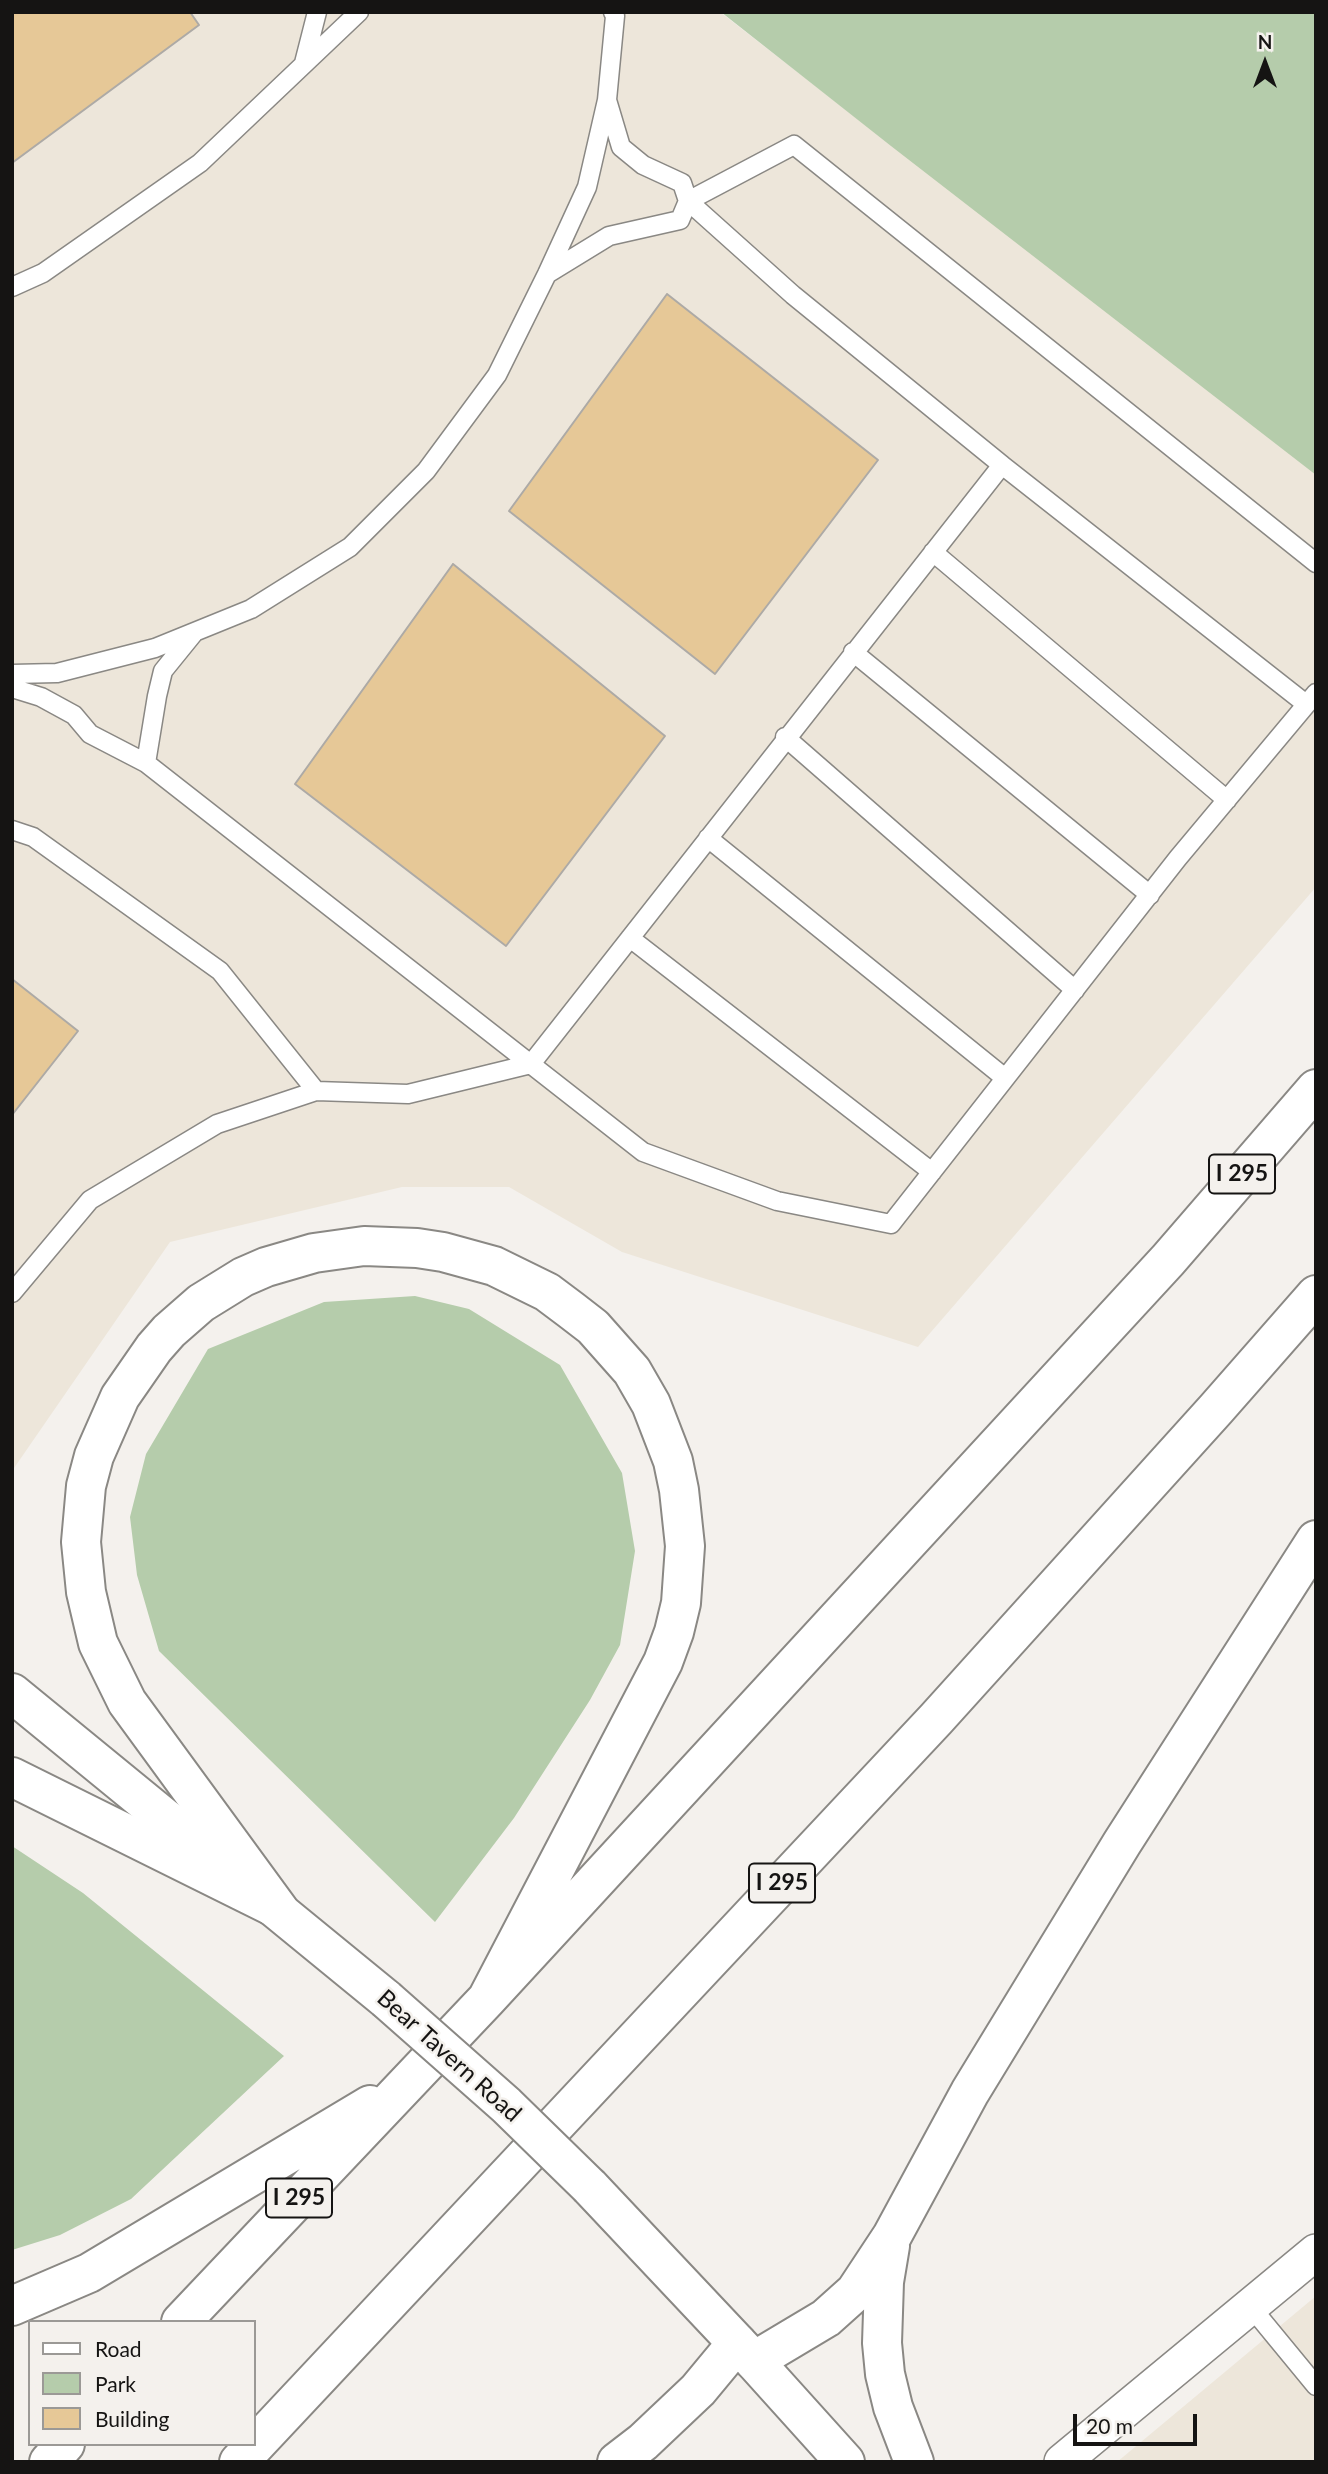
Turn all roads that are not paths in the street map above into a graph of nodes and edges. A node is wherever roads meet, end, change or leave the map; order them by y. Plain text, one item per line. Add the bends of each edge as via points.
1 (317, 12) edge
2 (359, 12) edge
3 (613, 12) edge
4 (304, 63) junction
5 (607, 100) junction
6 (688, 201) junction
7 (547, 274) junction
8 (12, 287) edge
9 (1002, 465) junction
10 (933, 552) junction
11 (1316, 563) edge
12 (195, 631) junction
13 (853, 652) junction
14 (12, 674) edge
15 (12, 688) edge
16 (1311, 699) edge
17 (785, 737) junction
18 (146, 762) junction
19 (1227, 800) junction
20 (12, 830) edge
21 (708, 838) junction
22 (1150, 895) junction
23 (630, 937) junction
24 (1075, 990) junction
25 (531, 1064) junction
26 (1005, 1078) junction
27 (1316, 1089) edge
28 (316, 1091) junction
29 (932, 1172) junction
30 (12, 1293) edge
31 (1316, 1295) edge
32 (1316, 1540) edge
33 (12, 1693) edge
34 (12, 1777) edge
35 (279, 1910) junction
36 (487, 2000) junction
37 (411, 2081) junction
38 (892, 2236) junction
39 (1316, 2252) edge
40 (12, 2306) edge
41 (1251, 2307) junction
42 (183, 2320) edge
43 (746, 2352) junction
44 (1316, 2386) edge
45 (256, 2444) edge
46 (63, 2446) edge
47 (254, 2446) edge
48 (49, 2462) edge
49 (239, 2462) edge
50 (617, 2462) edge
51 (845, 2462) edge
52 (914, 2462) edge
53 (1062, 2462) edge

1 - 4 lane
2 - 4 lane
3 - 5 lane
4 - 8 lane via 200,163 43,273
5 - 6 lane via 621,147 643,165 682,183
5 - 7 lane via 587,187
6 - 7 lane via 680,219 609,236
6 - 9 lane via 793,295
6 - 11 lane via 794,145
7 - 12 lane via 497,375 416,480 350,547 251,609
9 - 10 lane
9 - 16 lane
10 - 13 lane
10 - 19 lane
12 - 14 lane via 155,648 57,673
12 - 18 lane via 163,671
13 - 17 lane
13 - 22 lane
15 - 18 lane via 74,715 90,734
16 - 19 lane
17 - 21 lane
17 - 24 lane
18 - 25 lane
19 - 22 lane
20 - 28 lane via 33,837 220,971
21 - 23 lane
21 - 26 lane
22 - 24 lane
23 - 25 lane
23 - 29 lane
24 - 26 lane
25 - 28 lane via 408,1094
25 - 29 lane via 643,1152 777,1201 891,1224
26 - 29 lane
27 - 36 main road, I 295 via 1168,1259
28 - 30 lane via 217,1124 90,1200
31 - 45 main road, I 295 via 936,1719
32 - 38 main road via 1071,1926 971,2092
33 - 35 main road, Bear Tavern Road
34 - 35 main road
35 - 36 main road via 127,1702 98,1643 81,1542 93,1456 120,1397 154,1348 201,1303 243,1277 314,1253 364,1247 417,1248 494,1266 547,1292 571,1310 632,1371 651,1404 673,1461 685,1546 681,1603 663,1662
35 - 43 main road, Bear Tavern Road, bridge via 506,2105
36 - 37 main road, I 295
37 - 40 main road via 89,2273
37 - 42 main road, I 295
38 - 43 main road via 855,2292 826,2318
38 - 52 main road via 884,2282 885,2374
39 - 41 street
41 - 44 lane
41 - 53 street
43 - 50 main road
43 - 51 main road, Bear Tavern Road
46 - 48 main road
47 - 49 main road, I 295

